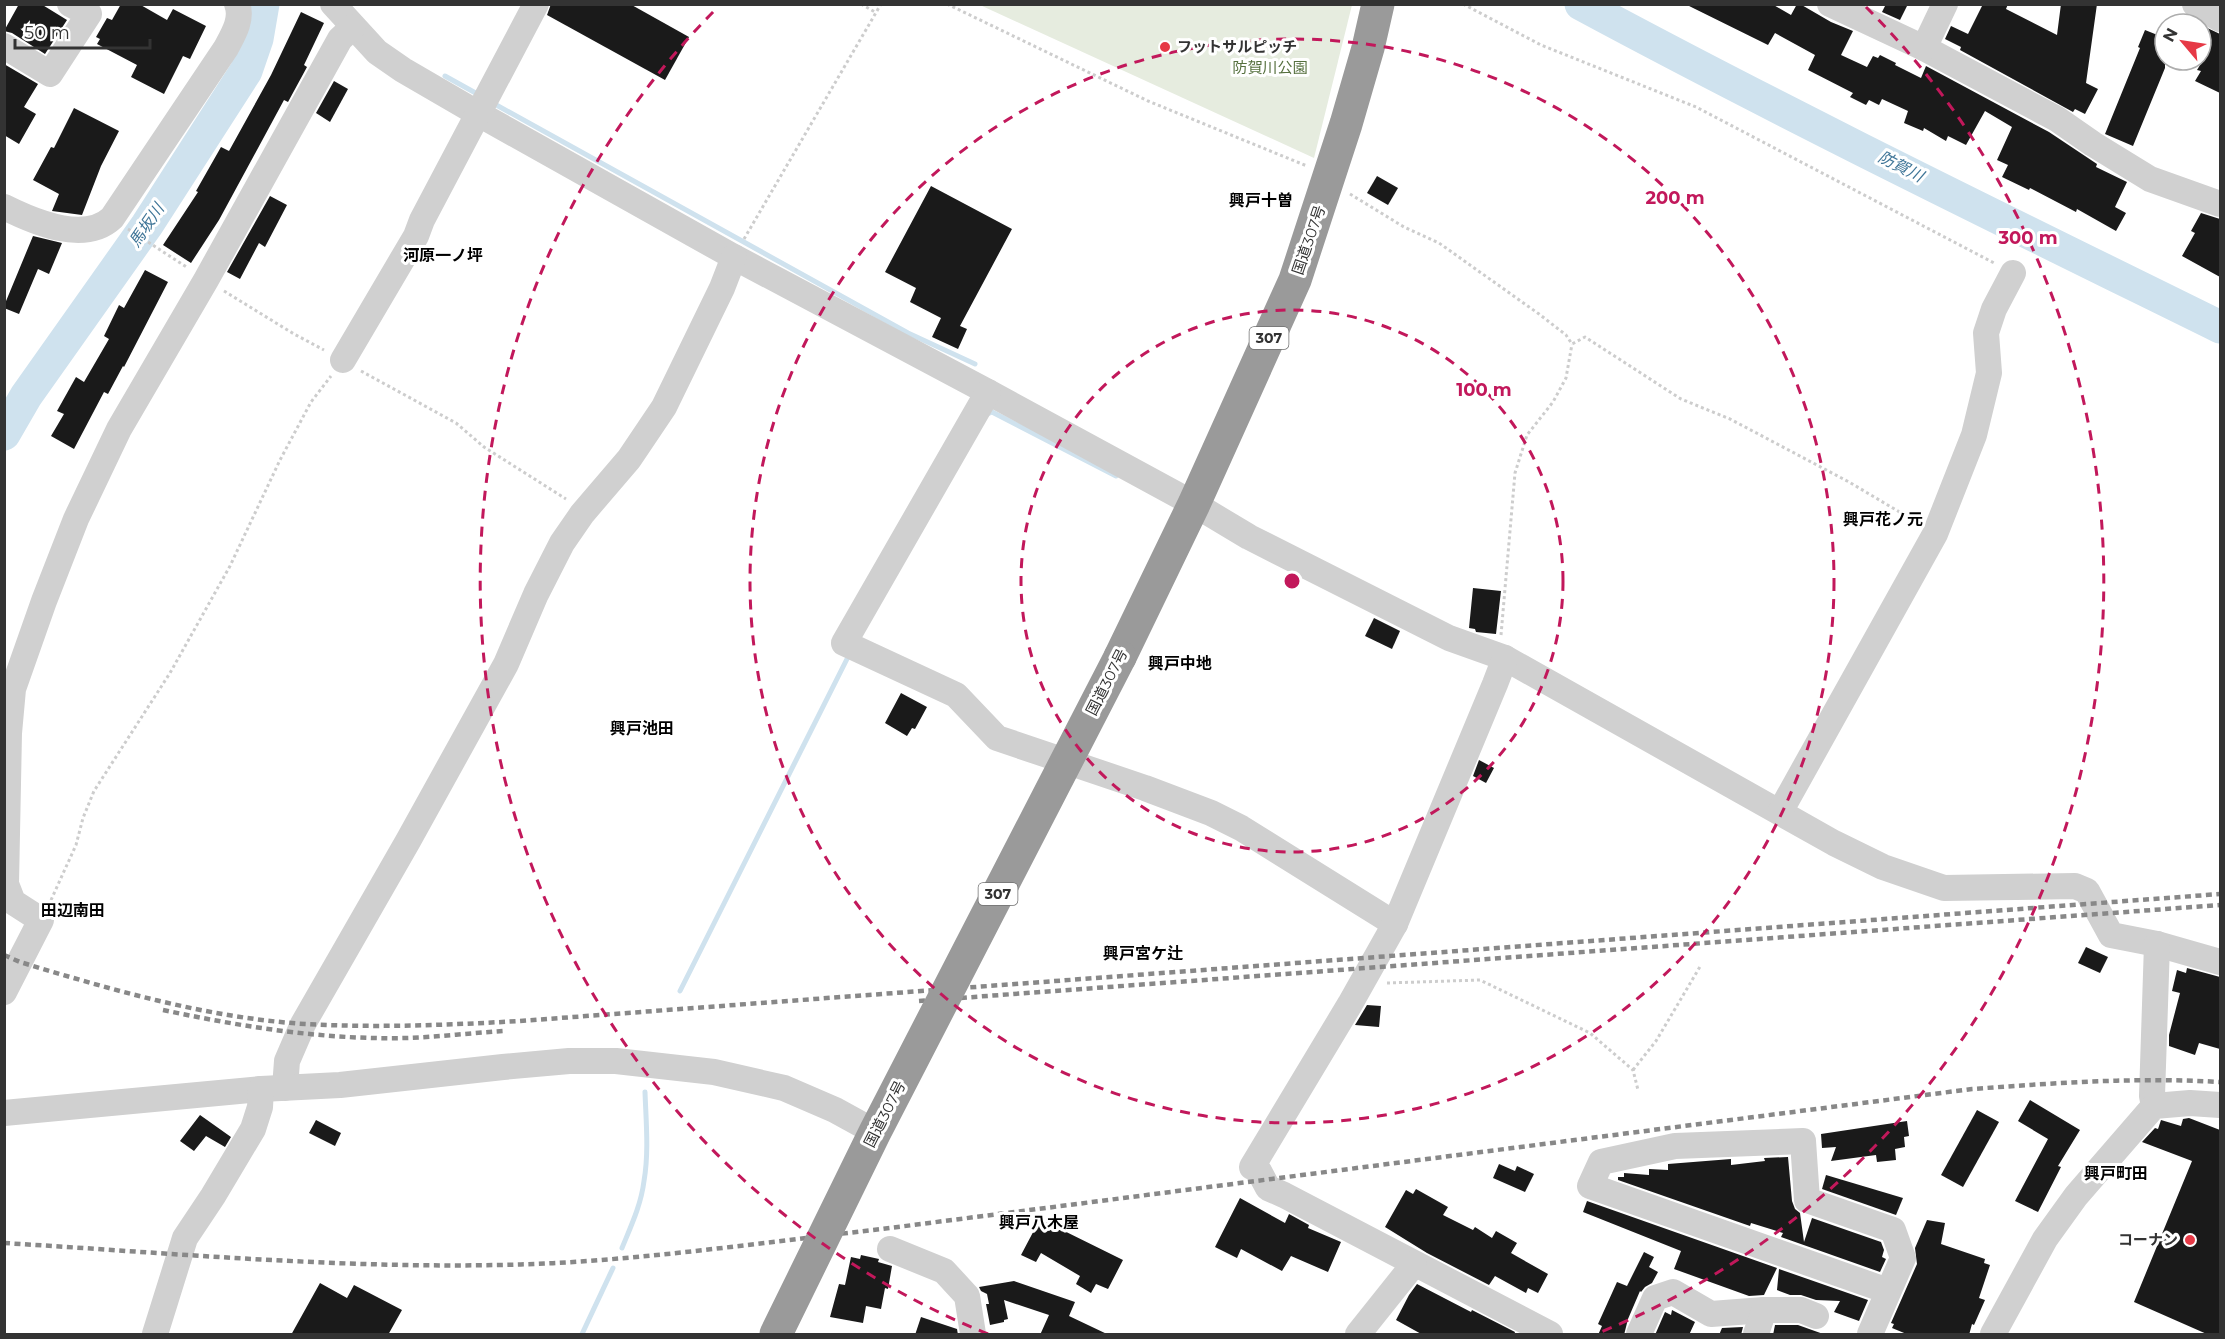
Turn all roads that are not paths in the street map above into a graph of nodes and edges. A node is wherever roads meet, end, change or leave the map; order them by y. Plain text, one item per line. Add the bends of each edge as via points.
1 (70, 4) edge
2 (237, 4) edge
3 (333, 4) edge
4 (536, 4) edge
5 (1378, 4) edge
6 (1830, 4) edge
7 (1945, 4) edge
8 (2196, 5) edge
9 (2220, 19) edge
10 (353, 27) junction
11 (4, 46) edge
12 (1924, 48) junction
13 (477, 113) junction
14 (2220, 204) edge
15 (4, 207) edge
16 (734, 257) junction
17 (2013, 273) road end
18 (343, 360) road end
19 (988, 392) junction
20 (1194, 504) junction
21 (1500, 656) junction
22 (1780, 812) junction
23 (1395, 924) junction
24 (2157, 944) junction
25 (2220, 962) edge
26 (4, 992) edge
27 (273, 1089) junction
28 (2220, 1105) edge
29 (2154, 1106) junction
30 (4, 1113) edge
31 (875, 1132) junction
32 (890, 1249) dead end
33 (1414, 1264) junction
34 (1888, 1292) junction
35 (1764, 1310) junction
36 (1816, 1316) dead end
37 (155, 1335) edge
38 (776, 1335) edge
39 (973, 1335) edge
40 (1358, 1335) edge
41 (1550, 1335) edge
42 (1639, 1335) edge
43 (1756, 1335) edge
44 (1870, 1335) edge
45 (1993, 1335) edge

1 - 11 street via 89,14 50,74
2 - 15 street via 237,27 226,48 103,226 82,231 48,225
3 - 10 street
4 - 13 street
5 - 20 highway, 国道307号 / 307 via 1329,180 1295,280
6 - 12 street
7 - 12 street
8 - 9 street
10 - 13 street via 377,52
10 - 26 street via 340,39 119,429 44,601 13,689 6,884 13,902 41,920
12 - 14 street via 2057,119 2150,178
13 - 16 street
13 - 18 street via 416,236
16 - 19 street
16 - 27 street via 664,407 629,459 562,543 506,664 303,1024
17 - 22 street via 1986,333 1989,373 1974,435 1935,534
19 - 20 street
19 - 23 street via 844,643 956,695 997,738 1156,792 1241,828
20 - 21 street via 1249,537 1449,639
20 - 31 highway, 国道307号 / 307, bridge via 1120,657
21 - 22 street
21 - 23 street via 1496,684
22 - 24 street via 1883,867 1944,888 2075,886 2087,891 2111,935
23 - 33 street via 1252,1167 1259,1171 1268,1188
24 - 25 street
24 - 29 street
27 - 30 street
27 - 31 street via 616,1060 714,1072 784,1088
27 - 37 street via 260,1107 253,1129 185,1238
28 - 29 street
29 - 45 street via 2076,1196 2045,1239
31 - 38 highway, 国道307号 / 307, bridge
32 - 39 street via 944,1271 967,1296
33 - 40 street
33 - 41 street
34 - 34 street via 1903,1258 1893,1230 1807,1200 1803,1141 1675,1146 1601,1162 1590,1186
34 - 44 street
35 - 36 street via 1801,1310
35 - 42 street via 1711,1314 1673,1292 1655,1298
35 - 43 street

